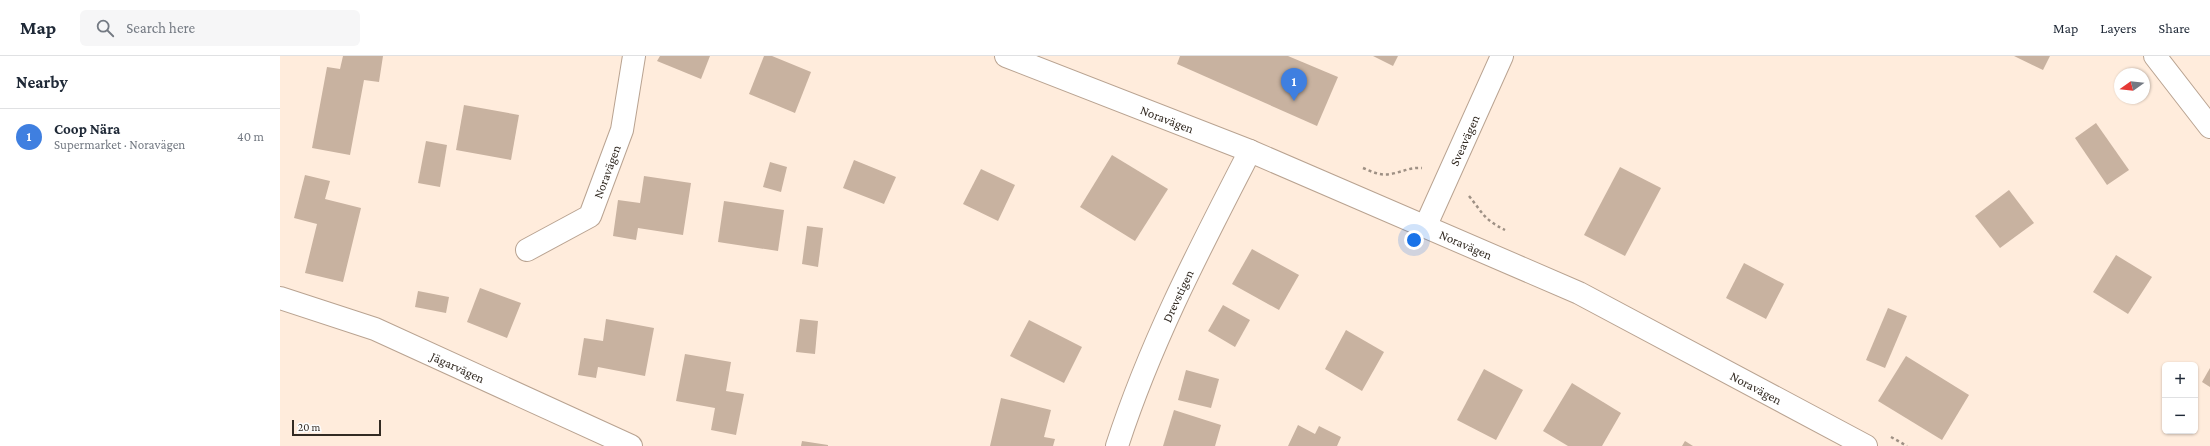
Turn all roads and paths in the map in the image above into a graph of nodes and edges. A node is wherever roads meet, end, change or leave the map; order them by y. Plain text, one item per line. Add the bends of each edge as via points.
1 (634, 56) edge
2 (1006, 56) edge
3 (1502, 56) edge
4 (2155, 56) edge
5 (2210, 127) edge
6 (1250, 151) junction
7 (1426, 225) junction
8 (527, 250) dead end
9 (280, 298) edge
10 (631, 446) edge
11 (1117, 446) edge
12 (1866, 446) edge

1 - 8 street, Noravägen via 622,130 590,216
2 - 6 street, Noravägen
3 - 7 street, Sveavägen
4 - 5 street
6 - 7 street, Noravägen
6 - 11 street, Drevstigen via 1156,340
7 - 12 street, Noravägen via 1579,293
9 - 10 street, Jägarvägen via 375,329

